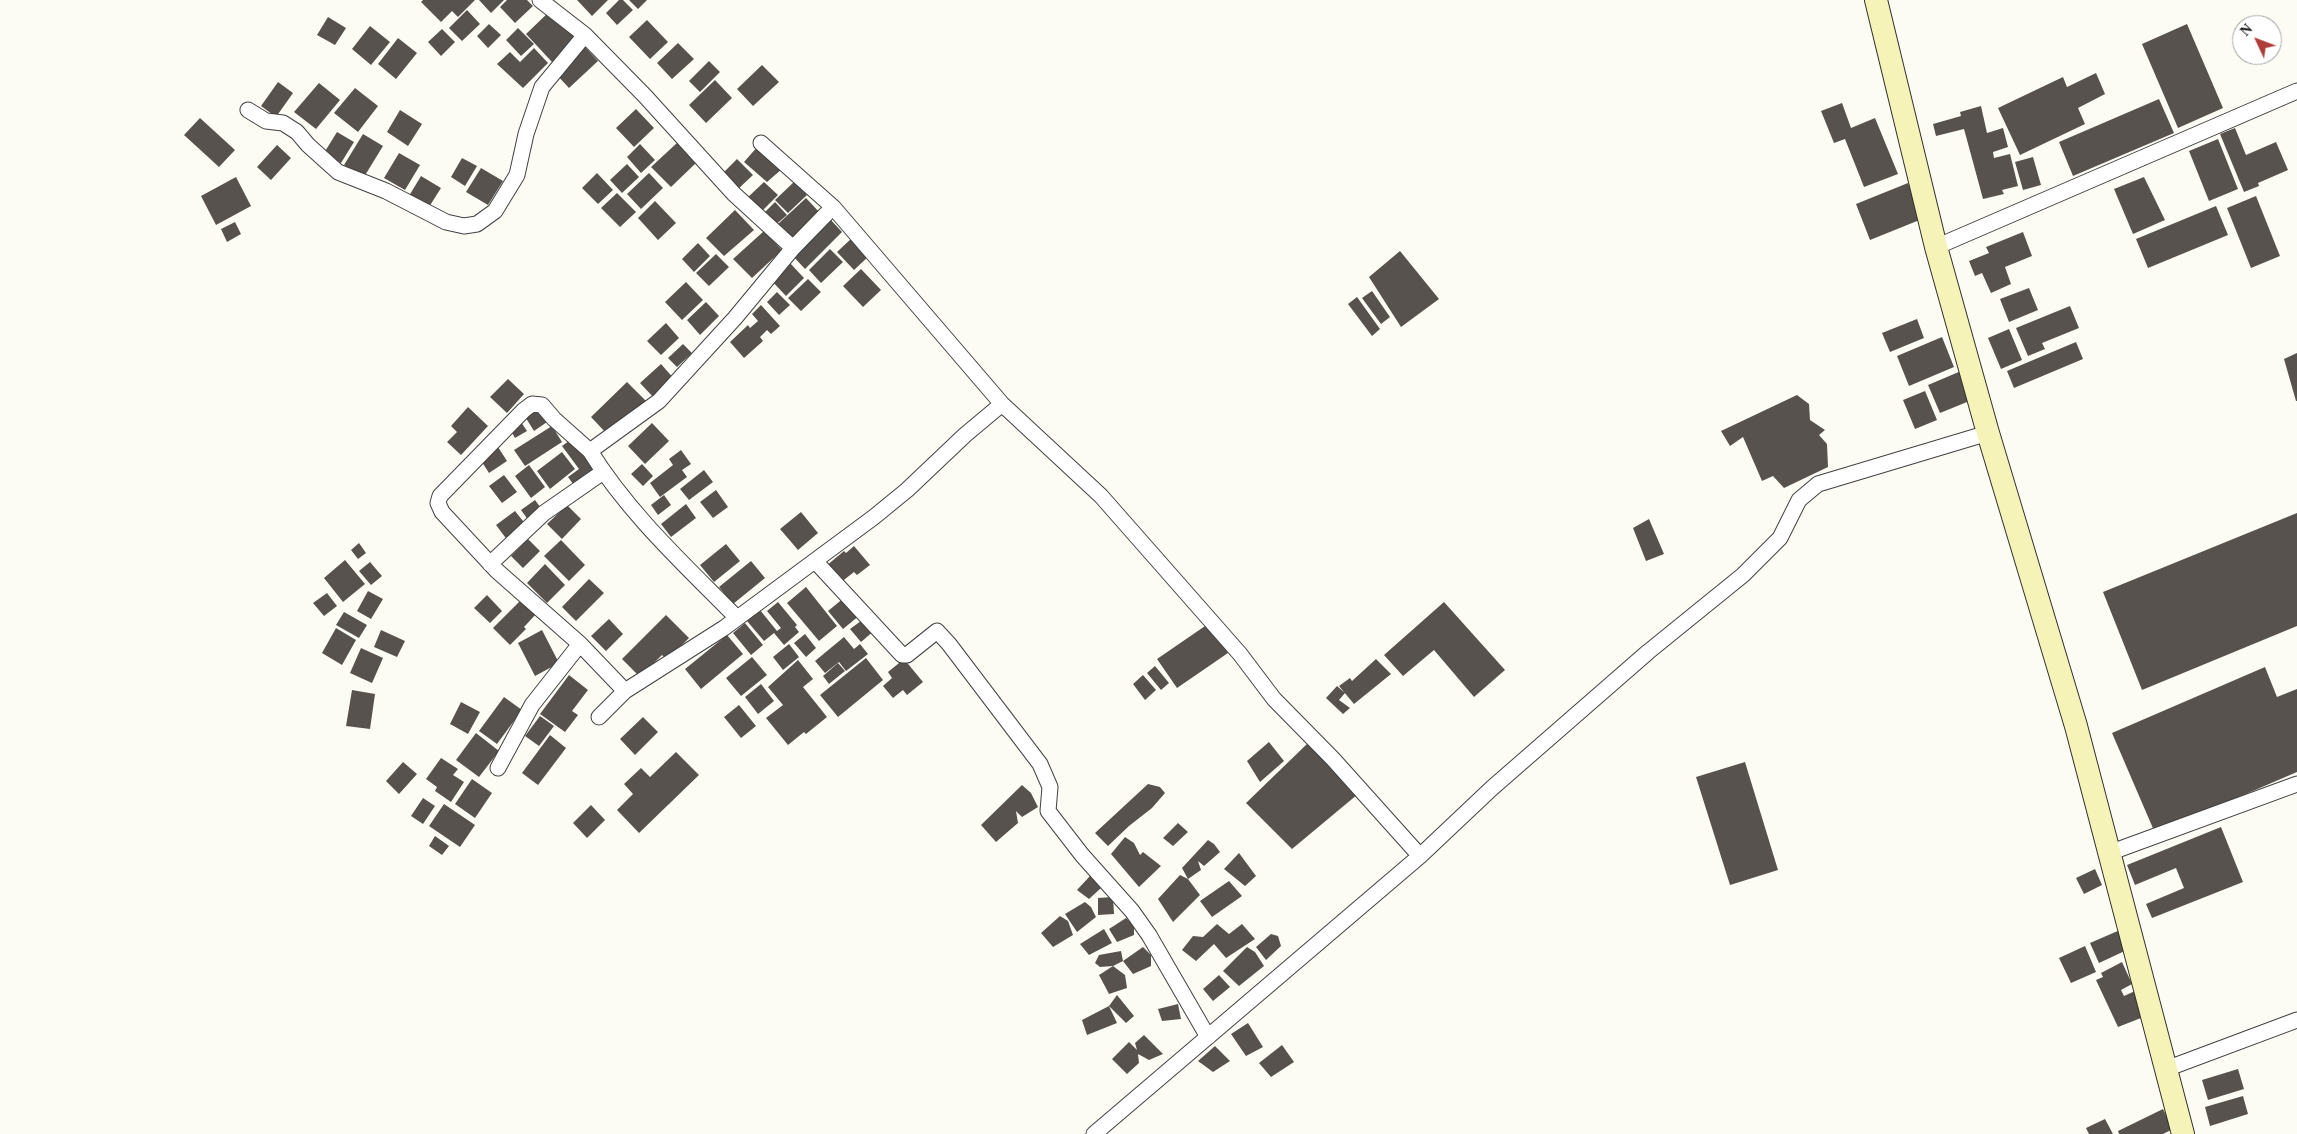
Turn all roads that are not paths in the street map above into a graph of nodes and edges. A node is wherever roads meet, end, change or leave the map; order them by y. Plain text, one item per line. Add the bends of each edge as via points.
1 (540, 0) edge
2 (1876, 0) edge
3 (585, 35) junction
4 (2297, 91) edge
5 (248, 110) dead end
6 (761, 143) dead end
7 (833, 207) junction
8 (1936, 247) junction
9 (793, 248) junction
10 (1002, 404) junction
11 (1988, 433) junction
12 (590, 451) junction
13 (603, 472) junction
14 (815, 561) junction
15 (490, 564) junction
16 (736, 617) junction
17 (580, 644) junction
18 (626, 691) junction
19 (599, 717) dead end
20 (498, 768) dead end
21 (2297, 784) edge
22 (2109, 853) junction
23 (1420, 856) junction
24 (2297, 1020) edge
25 (1208, 1037) junction
26 (2166, 1069) junction
27 (1094, 1134) edge
28 (2183, 1134) edge

1 - 3 street
2 - 8 main road
3 - 5 street via 542,87 526,134 518,175 495,211 477,224 464,226 446,222 386,191 338,172 296,132
3 - 9 street via 734,194
4 - 8 street
6 - 7 street
7 - 9 street
7 - 10 street
8 - 11 main road
9 - 12 street via 659,401
10 - 14 street via 907,490
10 - 23 street via 1100,496 1240,654 1274,699
11 - 22 main road via 2076,726
11 - 23 street via 1818,484 1799,500 1780,538 1766,553 1492,788
12 - 13 street
12 - 15 street via 542,406 532,404 440,496 438,503 442,512
13 - 15 street via 544,514
13 - 16 street via 638,514
14 - 16 street
14 - 25 street via 902,655 907,655 937,631 949,644 1040,764 1050,787 1048,811 1149,935
15 - 17 street
16 - 18 street
17 - 18 street
17 - 20 street via 532,705
18 - 19 street
21 - 22 street
22 - 26 main road
23 - 25 street
24 - 26 street
25 - 27 street
26 - 28 main road

